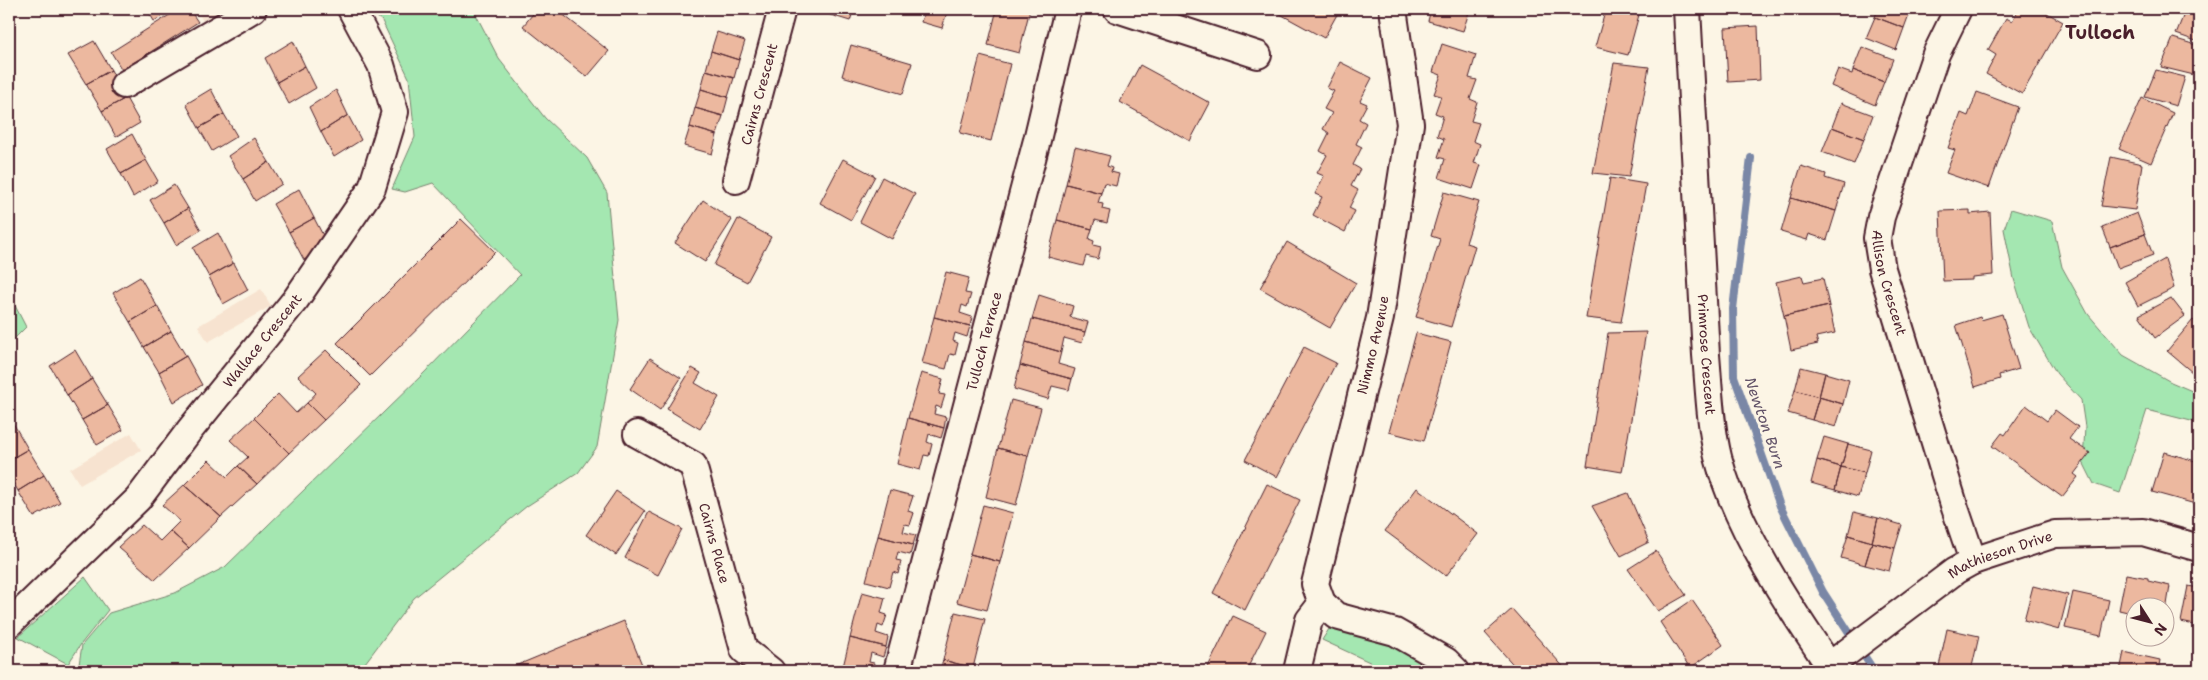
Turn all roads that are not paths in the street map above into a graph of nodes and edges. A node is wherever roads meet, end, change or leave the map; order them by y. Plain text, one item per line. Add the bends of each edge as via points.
1 (252, 9) edge
2 (351, 9) edge
3 (782, 9) edge
4 (1068, 9) edge
5 (1117, 9) edge
6 (1393, 9) edge
7 (1687, 9) edge
8 (1958, 9) edge
9 (1258, 55) dead end
10 (124, 85) dead end
11 (736, 180) dead end
12 (637, 434) dead end
13 (2199, 548) edge
14 (1973, 561) junction
15 (1322, 603) junction
16 (9, 624) edge
17 (1835, 664) edge
18 (770, 671) edge
19 (897, 671) edge
20 (1297, 671) edge
21 (1456, 671) edge

1 - 10 street
2 - 16 street, Wallace Crescent via 381,64 395,112 372,188 296,299 138,499
3 - 11 street, Cairns Crescent
4 - 19 street, Tulloch Terrace
5 - 9 street
6 - 15 street, Nimmo Avenue via 1410,124 1380,318 1315,584
7 - 17 street, Primrose Crescent via 1705,335 1718,457 1742,521 1762,558
8 - 14 street, Allison Crescent via 1936,54 1881,217 1877,238 1882,269
12 - 18 street, Cairns Place via 693,465 744,650
13 - 14 street, Mathieson Drive via 2143,532 2055,534
14 - 17 street, Mathieson Drive via 1955,570
15 - 20 street via 1309,620
15 - 21 street via 1336,616 1395,632 1446,661

